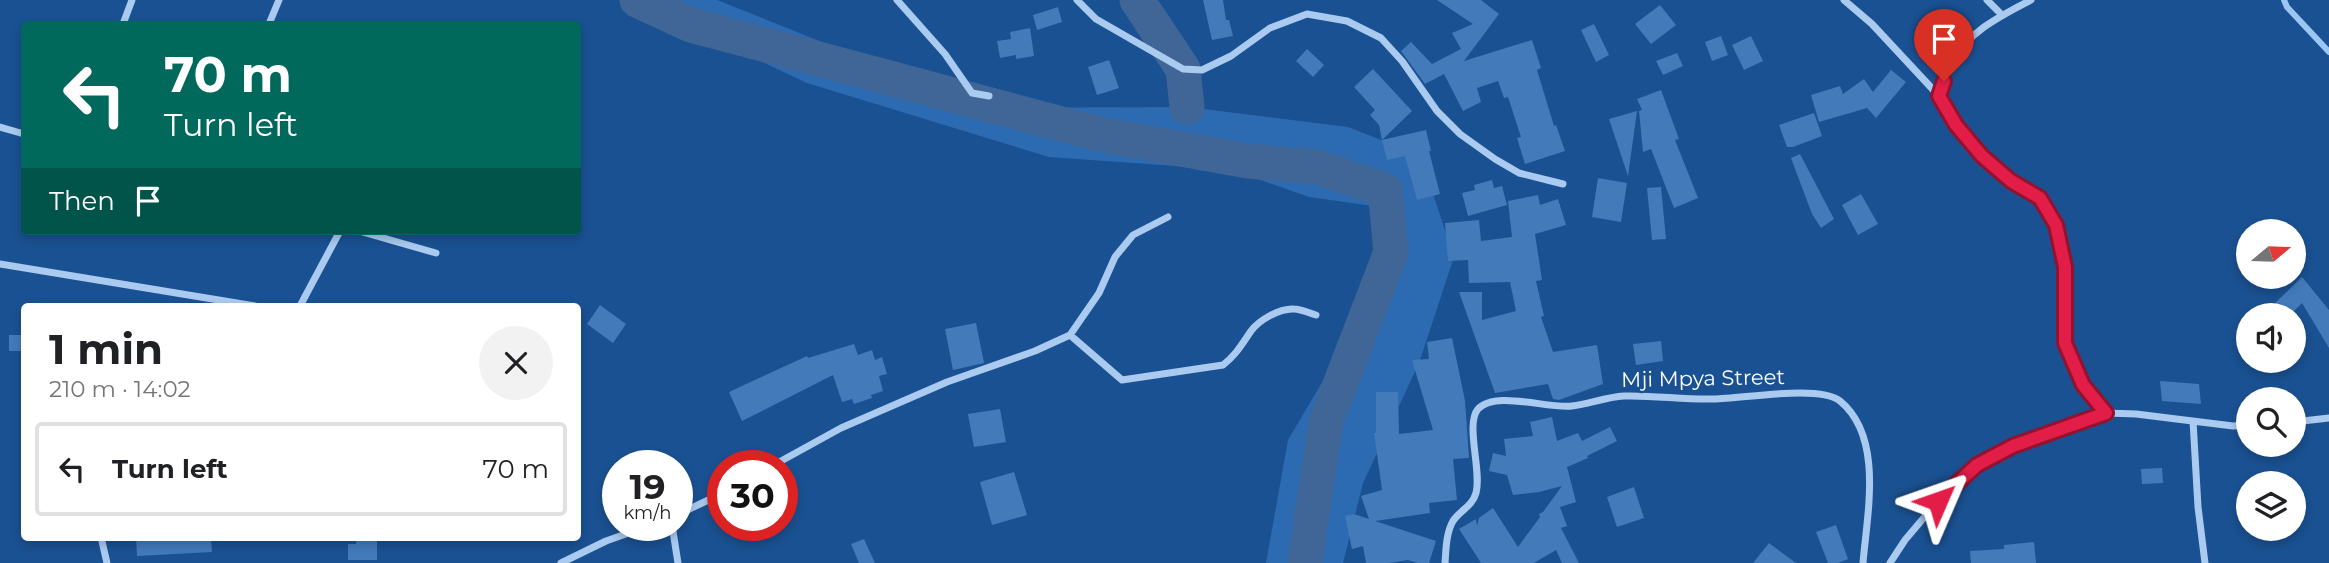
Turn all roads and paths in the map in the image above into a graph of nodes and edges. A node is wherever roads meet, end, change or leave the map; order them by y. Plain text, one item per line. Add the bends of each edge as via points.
1 (132, 0) edge
2 (279, 0) edge
3 (897, 0) edge
4 (1077, 0) edge
5 (1844, 0) edge
6 (1987, 0) edge
7 (2031, 0) edge
8 (2002, 15) junction
9 (124, 21) edge
10 (270, 21) edge
11 (989, 96) dead end
12 (1939, 96) junction
13 (0, 127) edge
14 (21, 133) edge
15 (1563, 184) dead end
16 (1168, 216) dead end
17 (338, 235) edge
18 (373, 235) edge
19 (436, 253) dead end
20 (0, 264) edge
21 (237, 303) edge
22 (302, 303) edge
23 (1316, 315) dead end
24 (1070, 335) junction
25 (2106, 413) junction
26 (2329, 418) edge
27 (2193, 421) junction
28 (2306, 421) edge
29 (2236, 424) edge
30 (798, 452) edge
31 (102, 541) edge
32 (606, 541) edge
33 (675, 541) edge
34 (107, 563) edge
35 (561, 563) edge
36 (678, 563) edge
37 (1445, 563) edge
38 (1863, 563) edge
39 (1890, 563) edge
40 (2205, 563) edge

1 - 9 street
2 - 10 street
3 - 11 street via 972,93
4 - 15 street via 1096,19 1183,69 1202,70 1270,28 1307,14 1347,21 1381,38 1460,134 1519,173
5 - 12 street
6 - 8 street
7 - 8 street
8 - 12 street via 1961,46
12 - 25 street via 1982,156 2040,198 2056,225 2065,267 2065,343 2083,385
13 - 14 street
16 - 24 street via 1127,242
17 - 22 street
18 - 19 street
20 - 21 street
23 - 24 street via 1295,309 1263,320 1223,365 1122,380
24 - 30 street via 947,382
25 - 27 street
25 - 39 street via 2013,446 1977,465 1938,501
26 - 28 street
27 - 29 street
27 - 40 street
31 - 34 street
32 - 35 street
33 - 36 street
37 - 38 street, Mji Mpya Street via 1453,521 1476,493 1473,423 1487,403 1505,400 1570,406 1621,396 1712,399 1805,393 1838,399 1860,428 1867,448

